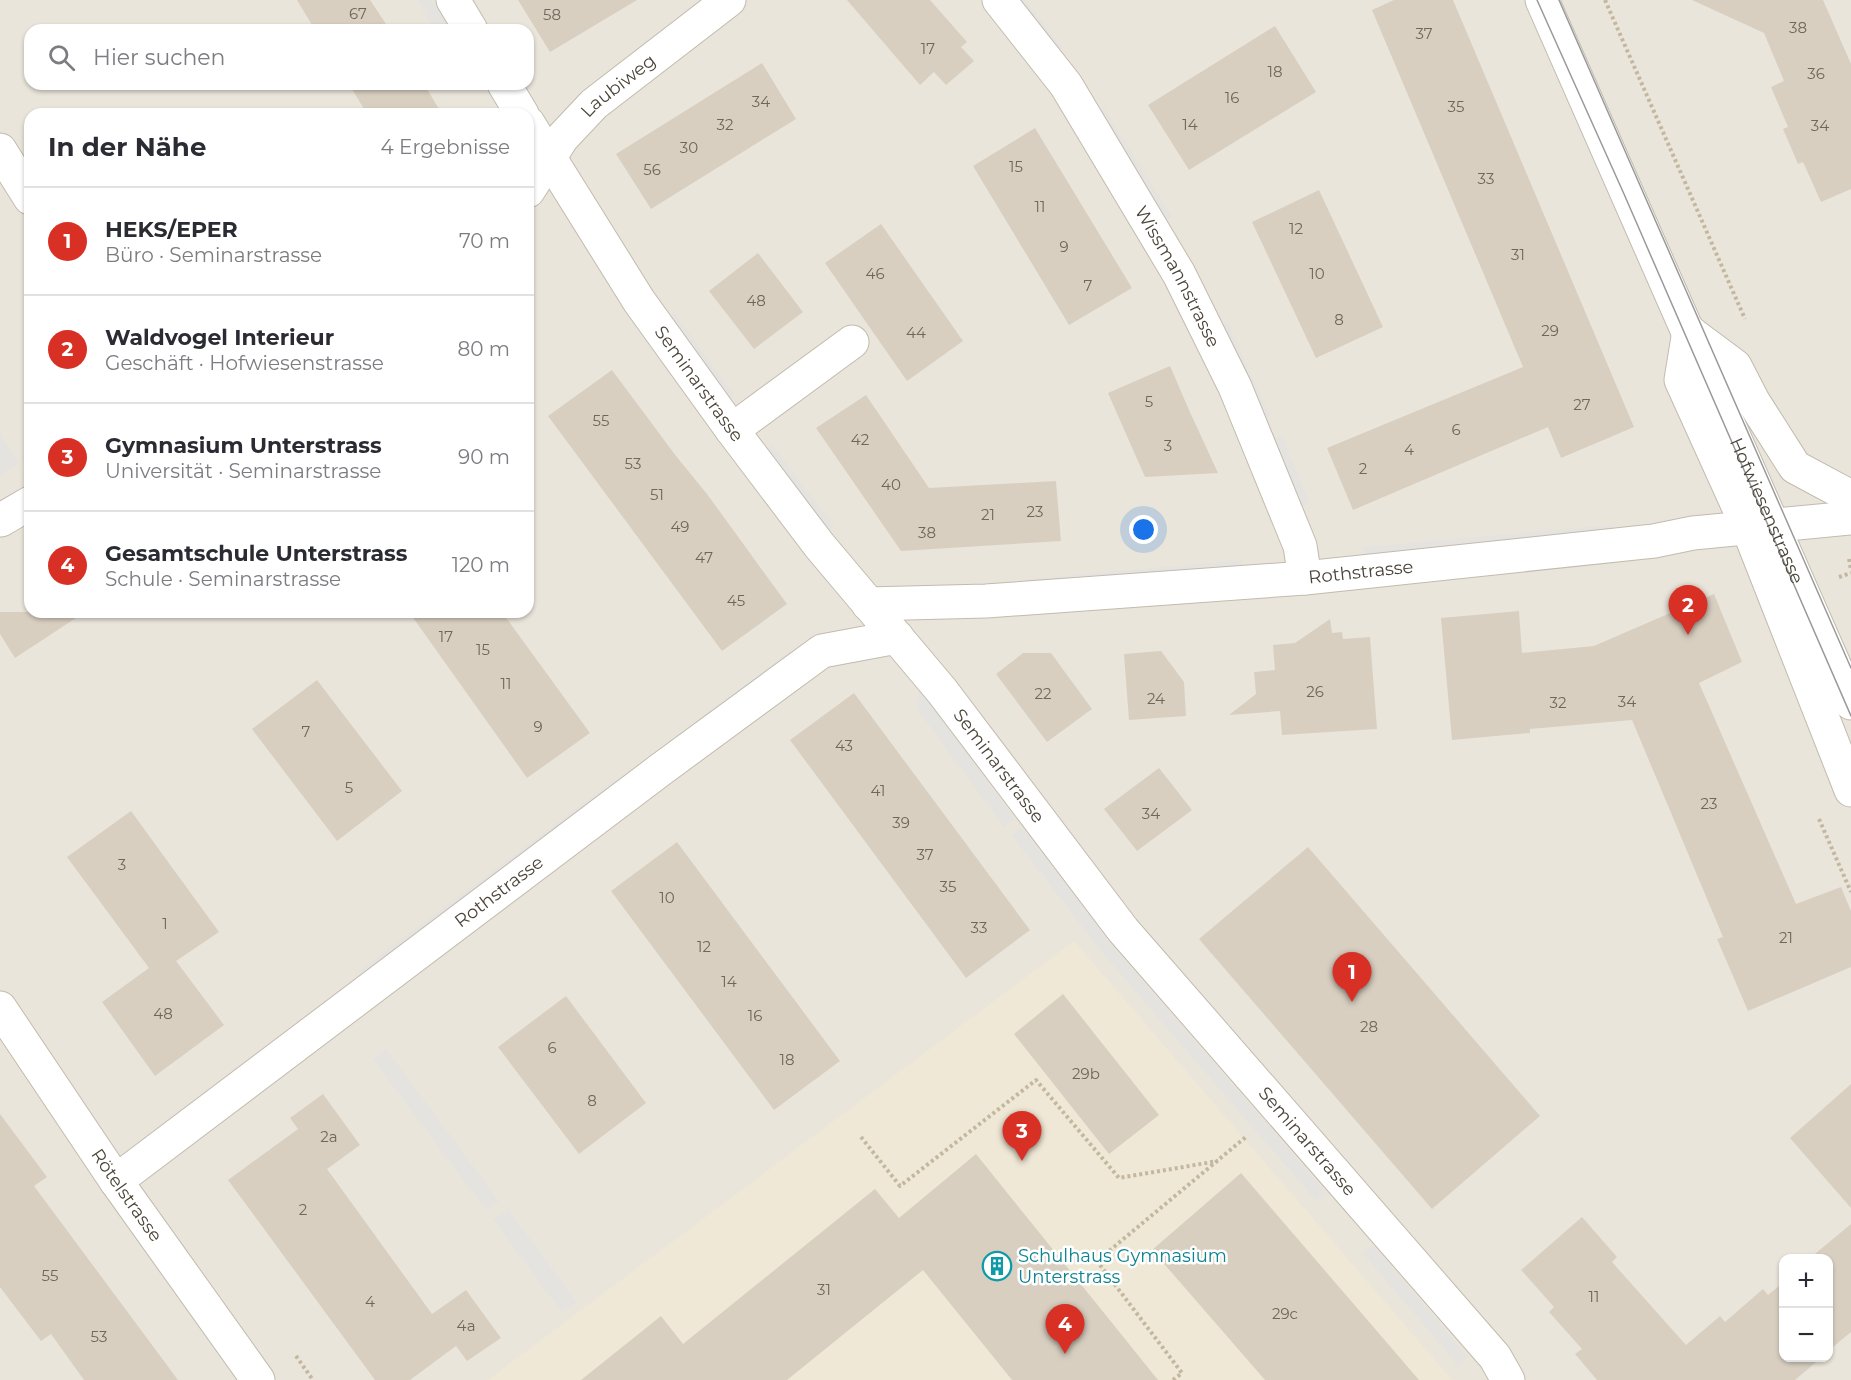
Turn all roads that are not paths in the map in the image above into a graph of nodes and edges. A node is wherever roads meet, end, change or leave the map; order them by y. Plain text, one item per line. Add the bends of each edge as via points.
1 (453, 0) edge
2 (729, 0) edge
3 (999, 0) edge
4 (1542, 0) edge
5 (467, 24) edge
6 (508, 90) edge
7 (518, 108) edge
8 (534, 133) edge
9 (0, 150) edge
10 (549, 158) junction
11 (534, 182) edge
12 (24, 188) edge
13 (1689, 331) junction
14 (852, 342) dead end
15 (732, 430) junction
16 (1851, 497) edge
17 (24, 506) edge
18 (1851, 518) edge
19 (1, 520) edge
20 (1761, 527) junction
21 (1305, 578) junction
22 (868, 604) junction
23 (897, 637) junction
24 (1798, 656) junction
25 (1850, 688) edge
26 (1837, 756) junction
27 (1851, 790) edge
28 (0, 1008) edge
29 (116, 1182) junction
30 (258, 1380) edge
31 (1508, 1380) edge

1 - 5 street
2 - 10 street, Laubiweg via 594,104
3 - 21 street, Wissmannstrasse via 1066,84 1179,274 1235,387 1300,546
4 - 13 street, Hofwiesenstrasse
6 - 7 street
8 - 10 street, Seminarstrasse
9 - 12 street
10 - 11 street, Laubiweg
10 - 15 street, Seminarstrasse via 639,301
13 - 16 street, Hofwiesenstrasse via 1735,366 1795,467
13 - 20 street, Hofwiesenstrasse via 1681,380
14 - 15 street
15 - 22 street, Seminarstrasse
17 - 19 street
18 - 20 street, Rothstrasse
20 - 21 street, Rothstrasse
20 - 24 street, Hofwiesenstrasse
20 - 25 street, Hofwiesenstrasse via 1800,591
21 - 22 street, Rothstrasse via 986,601
22 - 23 street, Seminarstrasse
23 - 29 street, Rothstrasse via 822,651
23 - 31 street, Seminarstrasse via 1123,930 1495,1357
24 - 25 street
24 - 26 street, Hofwiesenstrasse
25 - 26 street, Hofwiesenstrasse
26 - 27 street, Hofwiesenstrasse
28 - 29 street, Rötelstrasse
29 - 30 street, Rötelstrasse

